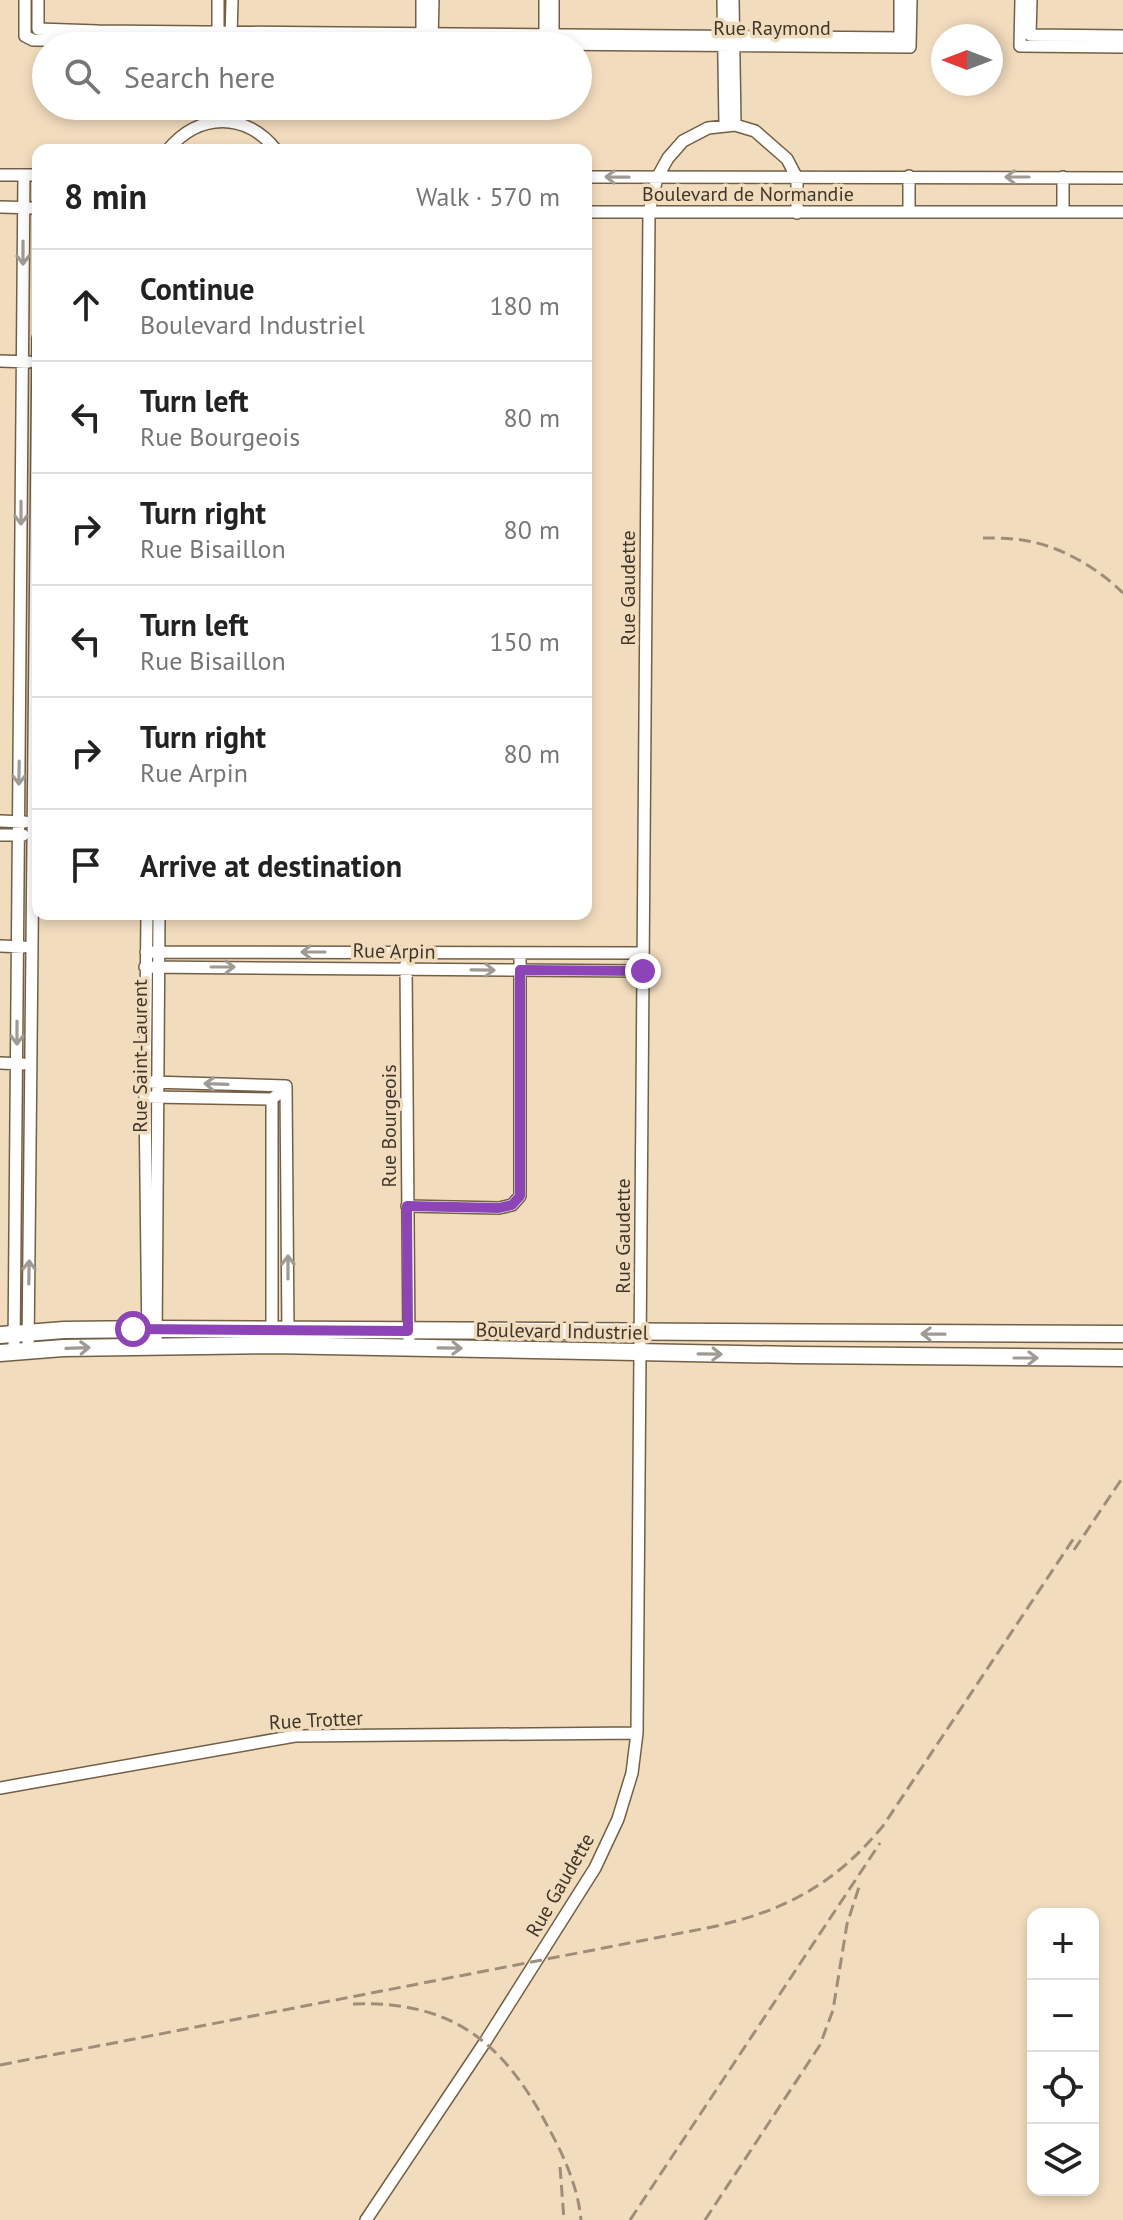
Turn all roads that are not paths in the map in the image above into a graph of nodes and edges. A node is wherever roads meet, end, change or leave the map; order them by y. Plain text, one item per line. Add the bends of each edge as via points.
1 (25, 0) edge
2 (38, 0) edge
3 (218, 0) edge
4 (232, 0) edge
5 (422, 0) edge
6 (433, 0) edge
7 (545, 0) edge
8 (553, 0) edge
9 (723, 0) edge
10 (733, 0) edge
11 (900, 0) edge
12 (911, 0) edge
13 (1021, 0) edge
14 (1031, 0) edge
15 (38, 29) junction
16 (32, 32) edge
17 (32, 32) edge
18 (64, 32) edge
19 (218, 32) edge
20 (231, 32) edge
21 (426, 32) edge
22 (428, 32) edge
23 (548, 32) edge
24 (550, 32) edge
25 (1030, 35) junction
26 (25, 36) junction
27 (1123, 36) edge
28 (900, 38) junction
29 (32, 40) edge
30 (592, 40) edge
31 (729, 41) junction
32 (1020, 46) junction
33 (910, 47) junction
34 (1123, 47) edge
35 (224, 121) joint
36 (730, 125) junction
37 (174, 144) edge
38 (272, 144) edge
39 (0, 175) edge
40 (24, 175) junction
41 (32, 175) edge
42 (909, 176) junction
43 (592, 177) edge
44 (1063, 177) junction
45 (657, 178) junction
46 (797, 178) junction
47 (1123, 178) edge
48 (0, 207) edge
49 (23, 208) junction
50 (32, 208) edge
51 (909, 211) junction
52 (592, 212) edge
53 (649, 212) junction
54 (1063, 212) junction
55 (1123, 212) edge
56 (797, 213) junction
57 (0, 361) edge
58 (22, 362) junction
59 (32, 362) edge
60 (21, 473) junction
61 (32, 473) edge
62 (20, 596) junction
63 (32, 596) edge
64 (32, 711) edge
65 (19, 712) junction
66 (0, 821) edge
67 (18, 822) junction
68 (32, 822) edge
69 (0, 835) edge
70 (18, 835) junction
71 (32, 835) edge
72 (33, 920) edge
73 (148, 920) edge
74 (158, 920) edge
75 (0, 946) edge
76 (17, 947) junction
77 (32, 947) junction
78 (152, 952) junction
79 (406, 952) junction
80 (520, 953) junction
81 (643, 953) junction
82 (145, 967) junction
83 (158, 967) junction
84 (406, 969) junction
85 (520, 970) junction
86 (643, 971) junction
87 (0, 1063) edge
88 (16, 1063) junction
89 (31, 1064) junction
90 (152, 1082) junction
91 (286, 1086) junction
92 (151, 1097) junction
93 (272, 1099) junction
94 (15, 1187) junction
95 (30, 1187) junction
96 (272, 1197) junction
97 (287, 1197) junction
98 (407, 1206) junction
99 (640, 1331) junction
100 (798, 1333) junction
101 (871, 1333) junction
102 (14, 1334) edge
103 (1123, 1334) edge
104 (999, 1335) junction
105 (280, 1337) junction
106 (152, 1338) junction
107 (408, 1339) junction
108 (14, 1351) edge
109 (640, 1353) junction
110 (796, 1355) junction
111 (866, 1356) junction
112 (994, 1357) junction
113 (1123, 1358) edge
114 (637, 1733) junction
115 (0, 1788) edge
116 (366, 2220) edge

1 - 26 street
2 - 15 street
3 - 19 street
4 - 20 street
5 - 21 street
6 - 22 street
7 - 23 street
8 - 24 street
9 - 31 street
10 - 31 street
11 - 28 street
12 - 33 street
13 - 32 street
14 - 25 street
15 - 17 street
15 - 18 street, Rue Raymond
16 - 26 street
25 - 27 street
25 - 32 street
26 - 29 street, Rue Raymond
28 - 31 street, Rue Raymond
28 - 33 street
30 - 31 street, Rue Raymond
31 - 33 street, Rue Raymond
31 - 36 street
32 - 34 street
35 - 37 street via 203,124
35 - 38 street via 246,125
36 - 45 street via 708,128 683,141
36 - 46 street via 755,131 787,159
39 - 40 street
40 - 41 street
40 - 49 street
44 -> 42 street, Boulevard de Normandie
42 - 46 street, Boulevard de Normandie
42 - 51 street
45 -> 43 street, Boulevard de Normandie
44 - 47 street, Boulevard de Normandie
44 - 54 street
45 - 46 street, Boulevard de Normandie
45 - 53 street, Rue Gaudette
46 - 56 street
48 - 49 street
49 - 50 street
49 -> 58 street
51 - 54 street, Boulevard de Normandie
51 - 56 street, Boulevard de Normandie
52 - 53 street, Boulevard de Normandie
53 - 56 street, Boulevard de Normandie
53 - 81 street, Rue Gaudette
54 - 55 street, Boulevard de Normandie
57 - 58 street
58 - 59 street
58 - 60 street
60 - 61 street
60 -> 62 street
62 - 63 street
62 - 65 street
64 - 65 street
65 -> 67 street
66 - 67 street
67 - 68 street
67 - 70 street
69 - 70 street
70 - 71 street
70 - 76 street
72 - 77 street
73 - 78 street, Rue Saint-Laurent
74 - 78 street, Rue Saint-Laurent
75 - 76 street
76 - 77 street
76 -> 88 street
77 - 89 street
79 -> 78 street, Rue Arpin
78 - 82 street, Rue Saint-Laurent
78 - 83 street, Rue Saint-Laurent
79 - 80 street, Rue Arpin
79 - 84 street, Rue Bourgeois
80 - 81 street, Rue Arpin
80 - 85 street
81 - 86 street, Rue Gaudette
82 - 83 street, Rue Arpin
82 - 90 street, Rue Saint-Laurent
83 -> 84 street, Rue Arpin
83 - 90 street, Rue Saint-Laurent
84 -> 85 street, Rue Arpin
84 - 98 street, Rue Bourgeois
85 - 86 street, Rue Arpin
85 - 98 street via 520,1196 499,1208
86 - 99 street, Rue Gaudette
87 - 88 street
88 - 89 street
88 - 94 street
89 - 95 street
91 -> 90 street
90 - 92 street, Rue Saint-Laurent
91 - 93 street
91 - 97 street
92 - 93 street
92 - 106 street, Rue Saint-Laurent
93 - 96 street
94 - 95 street
94 - 102 street
102 -> 95 street
96 - 97 street
96 - 105 street
105 -> 97 street
98 - 107 street, Rue Bourgeois
99 - 100 street, Boulevard Industriel
99 - 107 street, Boulevard Industriel
99 - 109 street, Rue Gaudette
100 - 101 street, Boulevard Industriel
100 - 110 street
104 -> 101 street, Boulevard Industriel
101 - 111 street
102 - 106 street, Boulevard Industriel
102 - 108 street
103 - 104 street, Boulevard Industriel
104 - 112 street
105 - 106 street, Boulevard Industriel
105 - 107 street, Boulevard Industriel
108 -> 106 street, Boulevard Industriel
107 -> 109 street, Boulevard Industriel
109 -> 110 street, Boulevard Industriel
109 - 114 street, Rue Gaudette
110 - 111 street, Boulevard Industriel
111 - 112 street, Boulevard Industriel
112 -> 113 street, Boulevard Industriel
114 - 115 street, Rue Trotter via 295,1736
114 - 116 street, Rue Gaudette via 618,1819 595,1868

